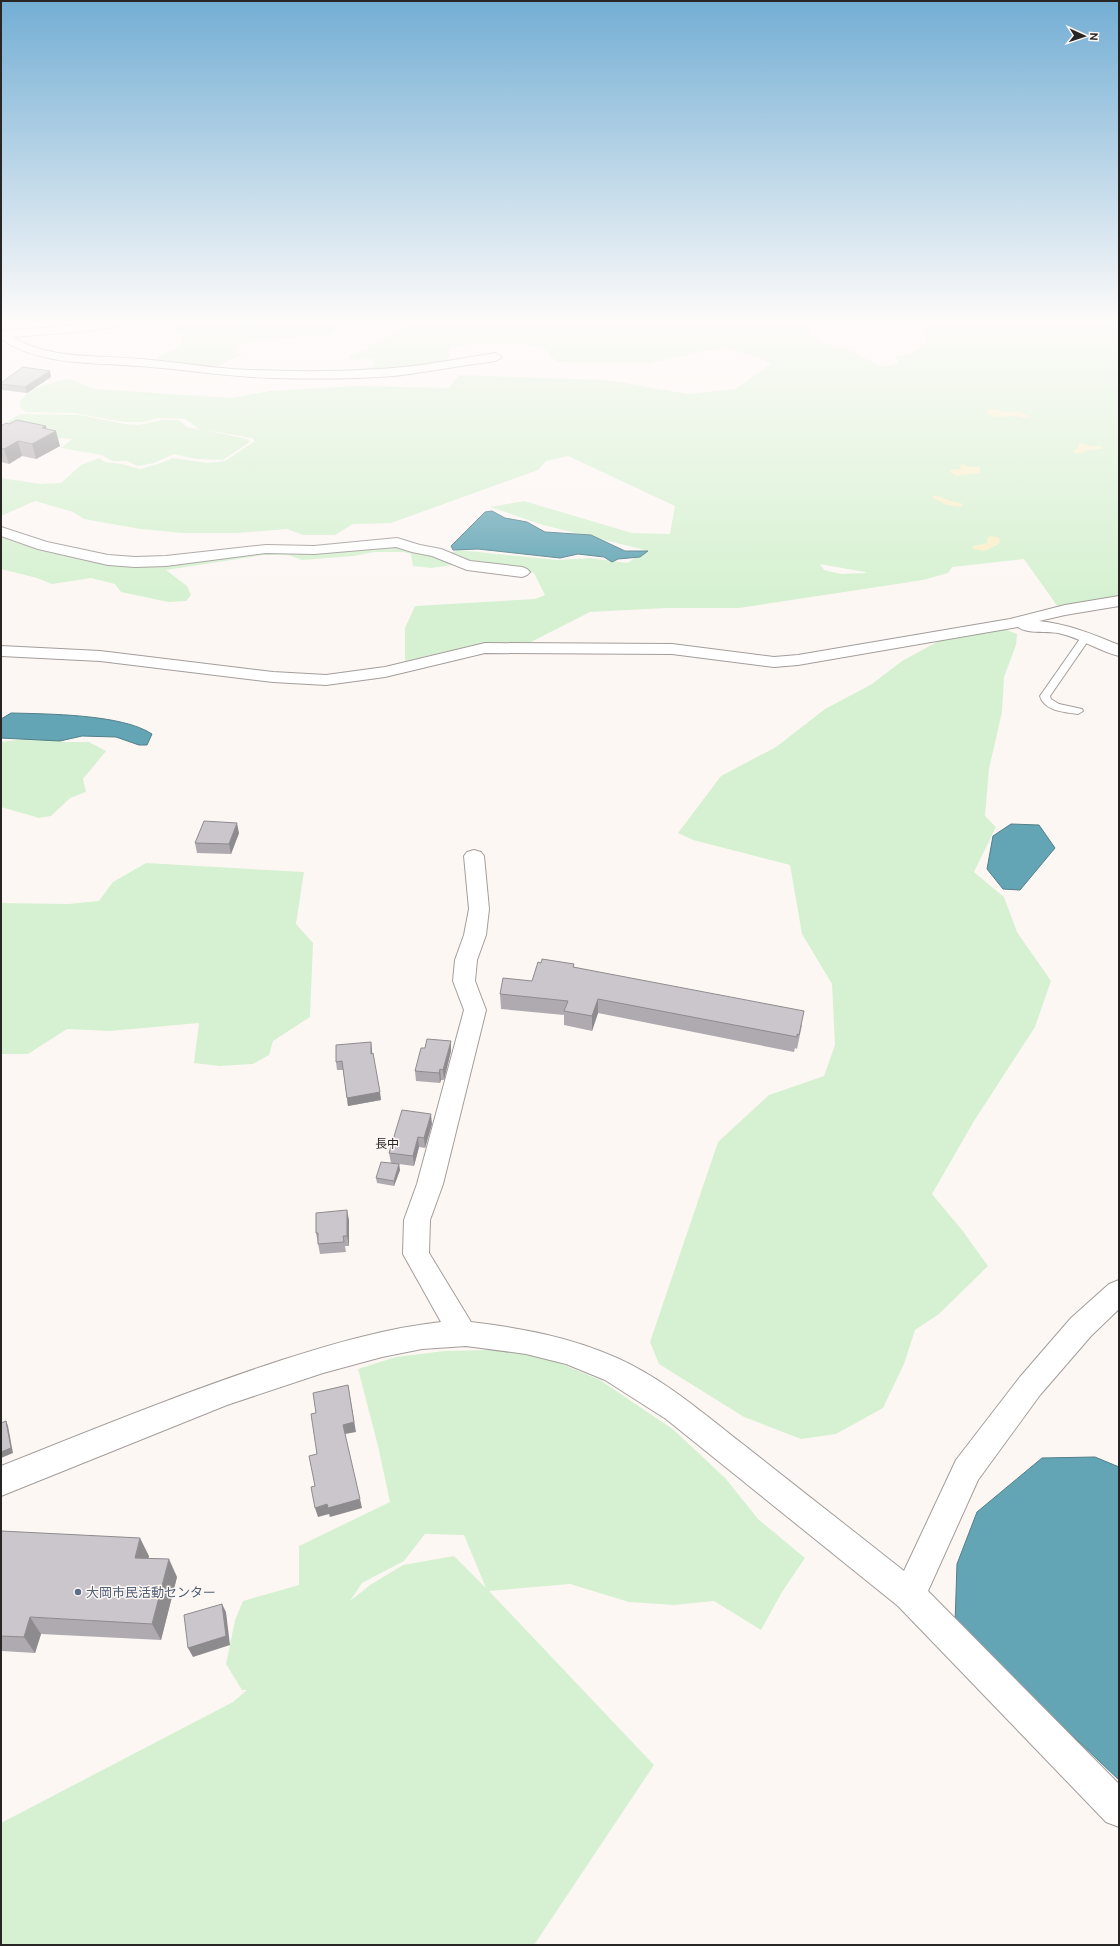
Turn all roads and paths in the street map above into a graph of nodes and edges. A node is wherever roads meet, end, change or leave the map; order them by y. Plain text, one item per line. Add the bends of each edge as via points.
1 (1, 531) edge
2 (522, 572) dead end
3 (1119, 601) edge
4 (1010, 624) junction
5 (1085, 638) junction
6 (1, 651) edge
7 (1119, 651) edge
8 (1078, 711) dead end
9 (474, 856) dead end
10 (1119, 1292) edge
11 (463, 1334) junction
12 (1, 1481) edge
13 (909, 1595) junction
14 (1119, 1809) edge

1 - 2 street via 43,546 128,562 166,561 266,549 314,550 397,542 436,552 467,565
3 - 4 street via 1051,613
4 - 5 street via 1058,628
4 - 6 street via 798,660 764,661 672,649 485,648 385,672 326,680 100,656
5 - 7 street
5 - 8 lane via 1045,696 1046,700 1056,707
9 - 11 street via 479,909 466,960 464,981 475,1010 430,1184 417,1220 416,1254
10 - 13 street via 1082,1326 1030,1386 967,1470
11 - 12 street via 430,1336 372,1346 260,1380
11 - 13 street via 542,1344 606,1366 640,1385 676,1409
13 - 14 street

